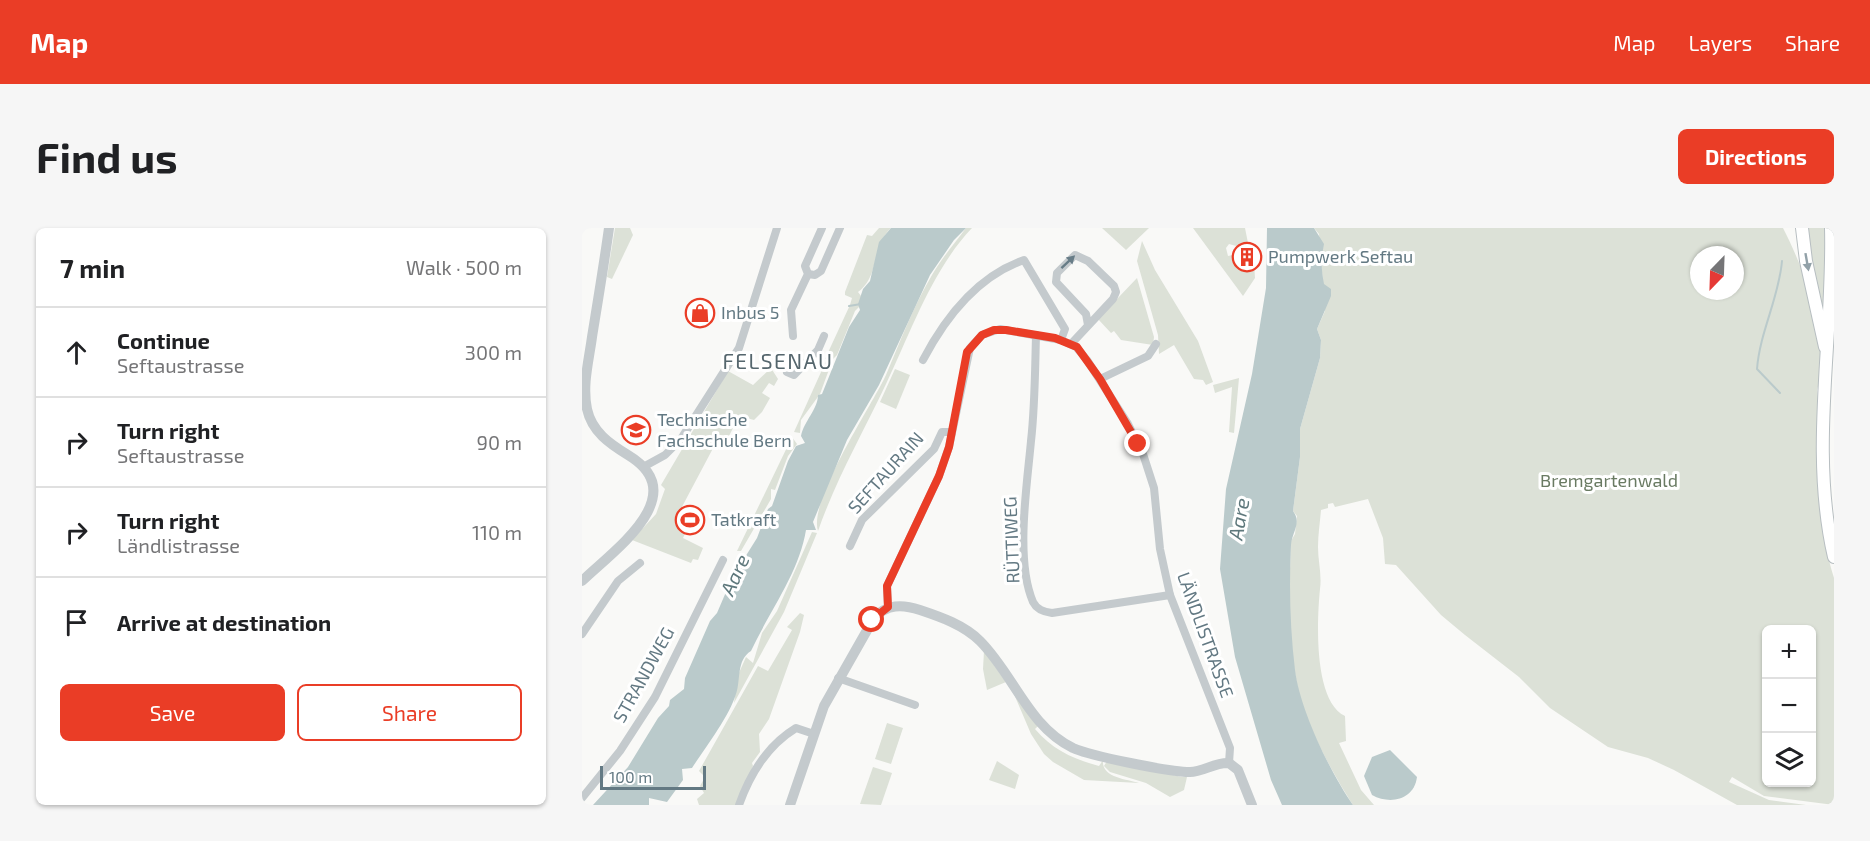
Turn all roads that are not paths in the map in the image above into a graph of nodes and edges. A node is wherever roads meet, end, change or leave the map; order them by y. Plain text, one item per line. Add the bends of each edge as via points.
1 (609, 228) edge
2 (777, 228) edge
3 (822, 228) edge
4 (840, 228) edge
5 (1802, 228) edge
6 (1831, 228) edge
7 (808, 274) junction
8 (1088, 325) junction
9 (1036, 335) junction
10 (793, 336) dead end
11 (824, 336) dead end
12 (1061, 340) junction
13 (1071, 344) junction
14 (1156, 344) dead end
15 (1827, 359) junction
16 (923, 360) dead end
17 (787, 372) dead end
18 (1100, 379) junction
19 (952, 432) junction
20 (641, 464) junction
21 (850, 546) dead end
22 (1834, 557) edge
23 (723, 560) dead end
24 (640, 563) dead end
25 (582, 581) edge
26 (1170, 595) junction
27 (888, 607) junction
28 (582, 633) edge
29 (838, 678) junction
30 (915, 705) dead end
31 (814, 734) junction
32 (1230, 763) junction
33 (582, 798) edge
34 (739, 805) edge
35 (790, 805) edge
36 (1252, 805) edge

1 - 20 street via 586,378 586,401 590,419 602,437
2 - 20 street via 739,348 681,439 665,455
3 - 7 street via 805,266
4 - 7 street via 821,271
5 -> 15 main road
6 - 15 main road
7 - 10 street via 791,310
8 -> 8 street via 1086,314 1056,282 1057,273 1075,255 1088,261 1116,292
8 - 13 street
9 - 12 street, LÄNDLISTRASSE
9 - 19 street, LÄNDLISTRASSE via 994,330 974,342 966,358
9 - 26 street, RÜTTIWEG via 1024,509 1026,567 1033,602 1052,613
11 - 17 street via 818,350 794,375
12 - 13 street, LÄNDLISTRASSE
12 - 16 street via 1065,328 1024,260 995,272 968,298 943,325
13 - 18 street, LÄNDLISTRASSE via 1083,353
14 - 18 street via 1148,356
15 - 22 main road via 1826,494
18 - 26 street, LÄNDLISTRASSE via 1143,454 1154,488 1162,563
19 - 21 street, SEFTAURAIN via 942,432 934,449 862,520
19 - 27 street, LÄNDLISTRASSE via 939,476 887,586
20 - 25 street via 651,476 649,513
23 - 33 street, STRANDWEG via 655,697 620,751
24 - 28 street via 618,581
26 - 32 street, LÄNDLISTRASSE via 1230,748
27 - 29 street via 874,618
27 - 32 street via 918,610 974,636 1044,727 1075,748 1189,772
29 - 30 street
29 - 31 street
31 - 34 street via 796,728 765,756 749,779
31 - 35 street
32 - 36 street, LÄNDLISTRASSE via 1238,770

